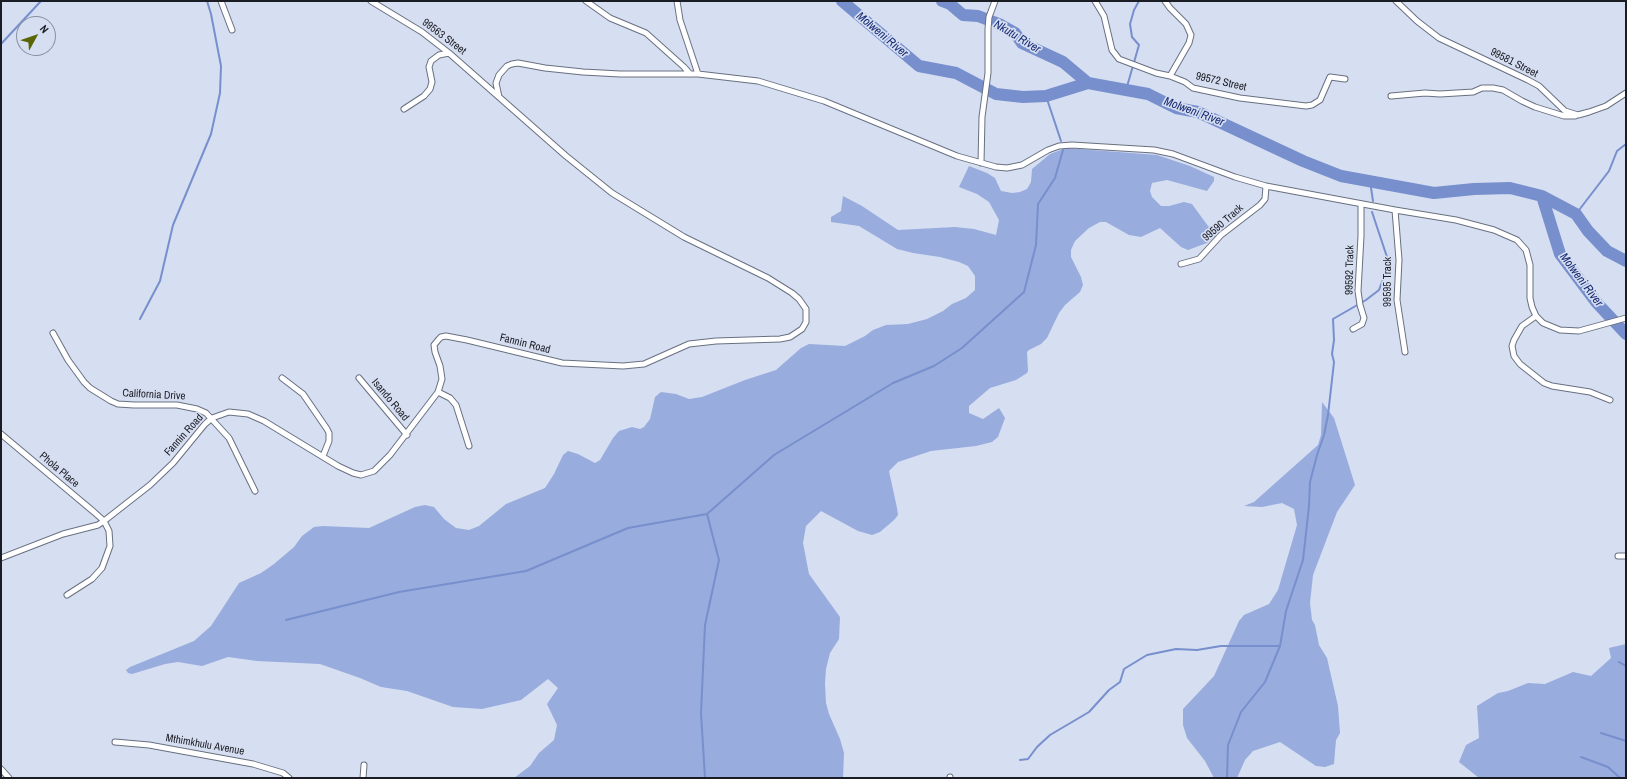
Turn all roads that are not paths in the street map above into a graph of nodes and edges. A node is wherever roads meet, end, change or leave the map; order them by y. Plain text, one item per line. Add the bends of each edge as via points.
1 (221, 1) edge
2 (371, 1) edge
3 (586, 1) edge
4 (677, 1) edge
5 (996, 1) edge
6 (1104, 1) edge
7 (1165, 1) edge
8 (1396, 1) edge
9 (1096, 2) edge
10 (232, 30) dead end
11 (449, 53) junction
12 (690, 74) junction
13 (698, 74) junction
14 (1170, 76) junction
15 (1345, 79) dead end
16 (1626, 93) edge
17 (1391, 96) dead end
18 (499, 98) junction
19 (404, 109) dead end
20 (1578, 115) junction
21 (982, 163) junction
22 (1266, 186) junction
23 (1361, 204) junction
24 (1395, 210) junction
25 (1182, 264) dead end
26 (1536, 316) junction
27 (1626, 318) edge
28 (1353, 330) dead end
29 (53, 333) dead end
30 (1405, 352) dead end
31 (282, 378) dead end
32 (359, 378) dead end
33 (438, 392) junction
34 (1610, 400) dead end
35 (212, 418) junction
36 (1, 434) edge
37 (407, 435) junction
38 (469, 446) dead end
39 (322, 456) junction
40 (255, 491) dead end
41 (104, 521) junction
42 (1618, 556) dead end
43 (1626, 556) edge
44 (1, 558) edge
45 (67, 595) dead end
46 (115, 742) dead end
47 (364, 765) dead end
48 (1, 769) edge
49 (9, 778) edge
50 (289, 778) edge
51 (364, 778) edge

1 - 10 street
2 - 11 street, 99563 Street via 422,32
3 - 12 street via 610,18 646,33
4 - 13 street via 680,20
5 - 21 street via 988,23
6 - 9 street
7 - 14 street via 1186,24 1191,35
8 - 20 street, 99581 Street via 1417,22 1439,38 1518,74 1539,86 1561,109
9 - 14 street, 99572 Street via 1104,16 1112,50 1118,59
11 - 18 street, 99563 Street
11 - 19 street via 439,55 431,61 430,89
12 - 13 street
12 - 18 street via 583,72 518,63 504,69 497,80
13 - 21 street via 758,81 824,101 957,156
14 - 15 street, 99572 Street via 1194,88 1227,96 1306,106 1320,100 1330,77
16 - 20 street via 1606,106
17 - 20 street via 1473,92 1482,88 1493,88 1503,90 1522,102 1555,113 1566,116
18 - 33 street, Fannin Road via 612,193 684,237 768,278 792,293 806,309 806,322 802,329 790,337 698,343 678,348 644,364 628,366 562,363 446,336 434,345 442,380
21 - 22 street via 1007,168 1022,166 1048,150 1072,145 1154,150 1173,154
22 - 23 street
22 - 25 street, 99590 Track via 1265,199 1260,205 1221,235 1199,259
23 - 24 street
23 - 28 street, 99592 Track via 1358,291 1364,318 1362,324
24 - 26 street via 1456,220 1494,230 1521,243 1530,265 1530,298
24 - 30 street, 99595 Track via 1399,260 1397,300
26 - 27 street via 1543,323 1560,330 1579,331
26 - 34 street via 1525,322 1516,334 1512,346 1514,356 1520,364 1544,383 1590,392
29 - 35 street, California Drive via 84,382 112,401 118,404 168,404 189,407 203,411
31 - 39 street via 303,394 327,429 328,441
32 - 37 street, Isando Road
33 - 37 street, Fannin Road
33 - 38 street via 450,398 456,405
35 - 39 street, Fannin Road via 229,412 248,414
35 - 40 street via 229,438
35 - 41 street, Fannin Road via 150,485
36 - 41 street, Phola Place
37 - 39 street, Fannin Road via 381,466 367,474 353,473
41 - 44 street, Fannin Road via 94,527 63,534
41 - 45 street via 111,540 104,563 92,579
42 - 43 street
46 - 50 street, Mthimkhulu Avenue via 149,745 253,764 277,771
47 - 51 street
48 - 49 street

